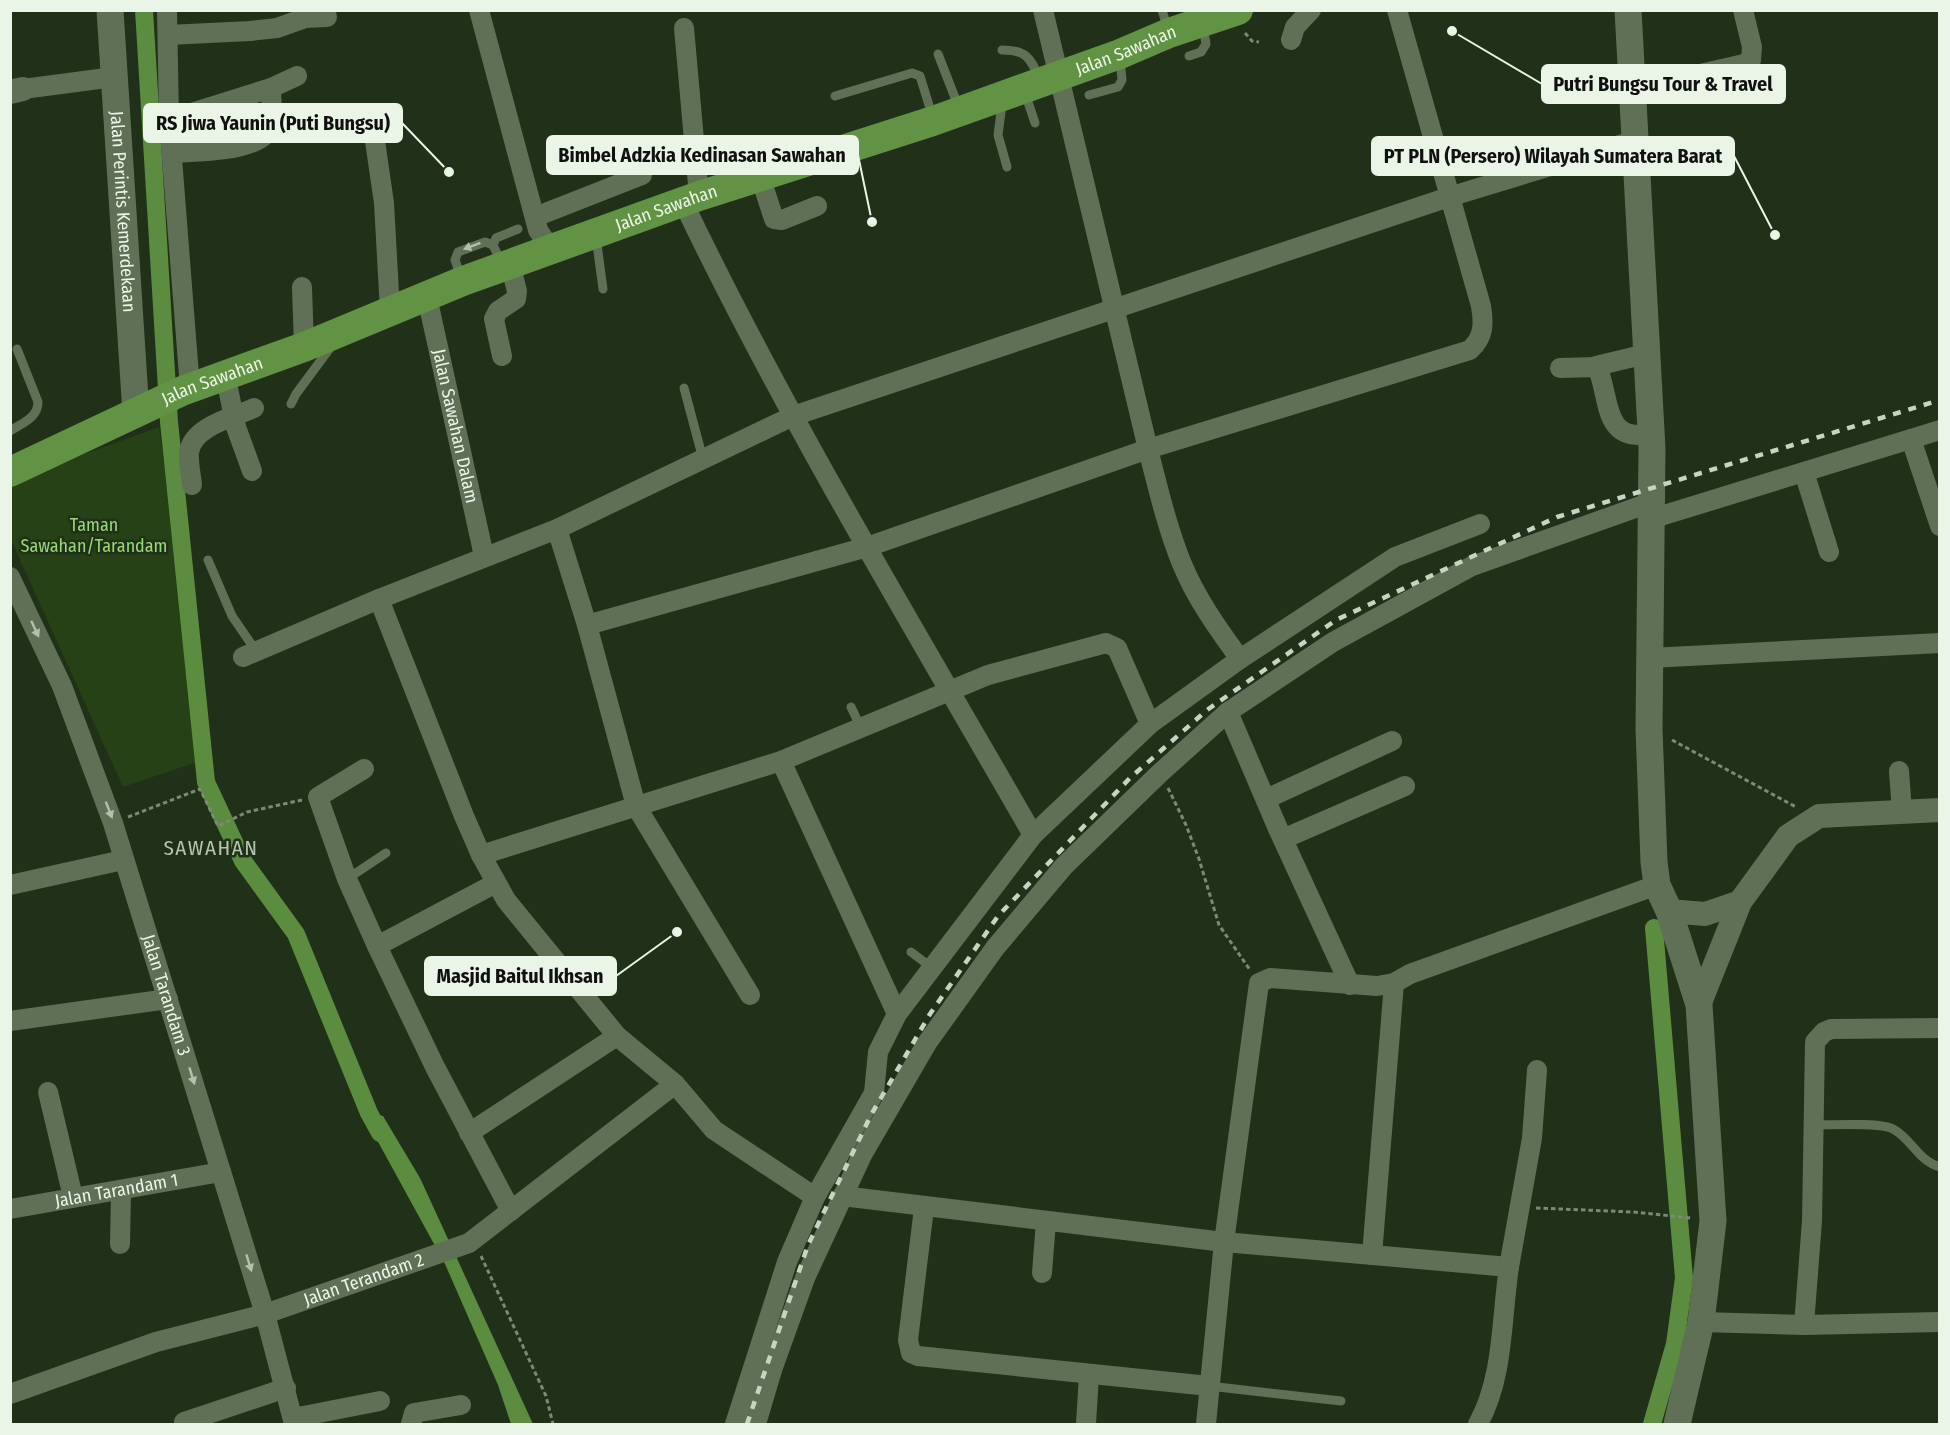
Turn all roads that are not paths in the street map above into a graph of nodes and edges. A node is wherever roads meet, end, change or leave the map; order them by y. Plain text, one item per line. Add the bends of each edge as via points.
1 (111, 10) edge
2 (167, 10) edge
3 (479, 10) edge
4 (1043, 10) edge
5 (1397, 10) edge
6 (1628, 10) edge
7 (1743, 10) edge
8 (1234, 11) edge
9 (1313, 11) edge
10 (327, 17) dead end
11 (1166, 22) edge
12 (1202, 23) junction
13 (684, 28) dead end
14 (168, 35) junction
15 (1291, 40) dead end
16 (1002, 50) dead end
17 (938, 54) dead end
18 (1120, 54) junction
19 (1189, 56) dead end
20 (297, 76) dead end
21 (114, 77) junction
22 (1632, 80) junction
23 (1030, 85) junction
24 (271, 88) junction
25 (16, 91) edge
26 (1089, 95) dead end
27 (835, 96) dead end
28 (947, 116) junction
29 (169, 120) junction
30 (1035, 123) dead end
31 (1636, 140) junction
32 (375, 141) dead end
33 (173, 153) junction
34 (1007, 167) dead end
35 (642, 175) dead end
36 (760, 176) junction
37 (1449, 197) junction
38 (691, 199) junction
39 (817, 206) dead end
40 (535, 217) junction
41 (518, 229) dead end
42 (595, 234) junction
43 (551, 250) junction
44 (502, 258) junction
45 (302, 287) dead end
46 (603, 289) dead end
47 (427, 297) junction
48 (1115, 308) junction
49 (390, 311) junction
50 (341, 332) junction
51 (304, 347) junction
52 (17, 349) dead end
53 (1646, 354) junction
54 (502, 356) dead end
55 (1596, 366) junction
56 (1560, 368) dead end
57 (225, 374) junction
58 (684, 388) dead end
59 (186, 389) junction
60 (291, 404) dead end
61 (254, 408) dead end
62 (141, 412) junction
63 (793, 416) junction
64 (234, 417) junction
65 (1940, 430) edge
66 (10, 431) edge
67 (1651, 434) junction
68 (1911, 439) junction
69 (1148, 449) junction
70 (703, 459) junction
71 (252, 471) dead end
72 (10, 472) edge
73 (1804, 472) junction
74 (192, 485) dead end
75 (1652, 511) junction
76 (1480, 524) dead end
77 (1940, 526) edge
78 (557, 529) junction
79 (867, 547) junction
80 (1829, 552) dead end
81 (484, 556) junction
82 (208, 560) dead end
83 (10, 576) edge
84 (379, 599) junction
85 (587, 625) junction
86 (1940, 643) edge
87 (250, 654) joint
88 (1650, 658) junction
89 (1240, 659) junction
90 (950, 690) junction
91 (851, 707) dead end
92 (1228, 712) junction
93 (1150, 724) junction
94 (861, 728) junction
95 (1392, 741) dead end
96 (781, 761) junction
97 (364, 769) dead end
98 (1899, 771) dead end
99 (1405, 786) dead end
100 (1266, 799) junction
101 (636, 806) junction
102 (1940, 810) edge
103 (1902, 812) junction
104 (1033, 835) junction
105 (1283, 839) junction
106 (386, 853) dead end
107 (481, 855) junction
108 (123, 860) junction
109 (347, 879) junction
110 (496, 883) junction
111 (10, 885) edge
112 (1657, 885) junction
113 (1740, 902) junction
114 (1669, 911) junction
115 (377, 946) junction
116 (911, 952) dead end
117 (931, 967) junction
118 (1394, 983) junction
119 (1350, 985) junction
120 (750, 995) dead end
121 (168, 999) junction
122 (1700, 1005) junction
123 (897, 1014) junction
124 (10, 1021) edge
125 (1940, 1028) edge
126 (617, 1036) junction
127 (1537, 1070) dead end
128 (675, 1084) junction
129 (48, 1092) dead end
130 (1814, 1125) junction
131 (469, 1133) junction
132 (1940, 1167) edge
133 (221, 1172) junction
134 (121, 1191) junction
135 (842, 1196) junction
136 (73, 1197) junction
137 (815, 1197) junction
138 (924, 1208) junction
139 (10, 1209) edge
140 (511, 1211) junction
141 (1046, 1221) junction
142 (1224, 1242) junction
143 (120, 1244) dead end
144 (1372, 1255) junction
145 (1509, 1267) junction
146 (1042, 1273) dead end
147 (265, 1314) junction
148 (1701, 1322) junction
149 (1940, 1322) edge
150 (1804, 1326) junction
151 (1089, 1375) junction
152 (1209, 1386) junction
153 (286, 1388) junction
154 (10, 1394) edge
155 (380, 1401) dead end
156 (1341, 1401) dead end
157 (461, 1406) dead end
158 (294, 1421) edge
159 (184, 1422) dead end
160 (411, 1425) edge
161 (735, 1425) edge
162 (756, 1425) edge
163 (1086, 1425) edge
164 (1206, 1425) edge
165 (1479, 1425) edge
166 (1677, 1425) edge

1 - 21 main road, Jalan Perintis Kemerdekaan
2 - 14 street
3 - 40 street
4 - 23 street
5 - 37 street
6 - 22 main road
7 - 22 street via 1752,47 1751,60 1687,76
8 - 12 main road, Jalan Sawahan
9 - 15 street via 1295,27
10 - 14 street via 305,18 250,32
11 - 12 main road, Jalan Sawahan
11 - 18 main road, Jalan Sawahan
12 - 19 lane via 1206,44 1201,52
13 - 38 street
14 - 29 street
16 - 23 lane via 1017,50 1030,58
17 - 28 lane
18 - 23 main road, Jalan Sawahan
18 - 26 lane via 1122,76 1118,87
20 - 24 street
21 - 25 street
21 - 62 main road, Jalan Perintis Kemerdekaan
22 - 31 main road
23 - 28 main road, Jalan Sawahan
23 - 30 lane
23 - 34 lane via 1001,112 998,135
23 - 48 street
24 - 29 street
24 - 33 street via 271,125 258,142
27 - 28 lane via 912,73 920,76
28 - 36 main road, Jalan Sawahan
29 - 33 street
31 - 37 street
31 - 53 main road
32 - 49 street via 384,203
33 - 59 street
35 - 40 street
36 - 38 main road, Jalan Sawahan
36 - 39 street via 774,219 782,220
37 - 48 street
37 - 69 street via 1481,306 1482,334 1470,350
38 - 42 main road, Jalan Sawahan
38 - 63 street via 740,320
40 - 43 street via 540,235
41 - 44 lane via 496,238
42 - 43 main road, Jalan Sawahan
42 - 46 lane
43 - 44 main road, Jalan Sawahan
44 - 47 main road, Jalan Sawahan
44 - 54 street via 517,291 516,299 498,311 494,319
45 - 51 street
47 - 49 main road, Jalan Sawahan
47 - 81 street, Jalan Sawahan Dalam
48 - 63 street
48 - 69 street
49 - 50 main road, Jalan Sawahan
50 - 51 main road, Jalan Sawahan
50 - 60 lane
51 - 57 main road, Jalan Sawahan
52 - 66 lane via 38,408 32,417
53 - 55 street
53 - 67 main road
55 - 56 street
55 - 67 street via 1609,412 1619,428 1630,436
57 - 59 main road, Jalan Sawahan
57 - 64 street
58 - 70 lane
59 - 62 main road, Jalan Sawahan
61 - 64 street
62 - 72 main road, Jalan Sawahan
63 - 70 street
63 - 79 street
64 - 71 street
64 - 74 street via 194,439 189,451
65 - 68 street
67 - 75 main road
68 - 73 street
68 - 77 street
69 - 79 street
69 - 89 street via 1183,567 1216,627
70 - 78 street
73 - 75 street
73 - 80 street
75 - 88 main road
75 - 92 street via 1472,566 1333,642
76 - 89 street via 1395,557
78 - 81 street
78 - 85 street
79 - 85 street
79 - 90 street
81 - 84 street
82 - 87 lane
83 -> 108 street, Jalan Tarandam 3 via 62,686
84 - 87 street
84 - 107 street
85 - 101 street
86 - 88 street
88 - 112 main road via 1649,729
89 - 93 street
90 - 93 street via 988,675 1106,643 1117,648
90 - 94 street
90 - 104 street
91 - 94 lane
92 - 100 street
92 - 135 street via 1064,866 995,948 918,1057
93 - 104 street
94 - 96 street
95 - 100 street
96 - 101 street
96 - 123 street
97 - 109 street via 318,796
98 - 103 street
99 - 105 street
100 - 105 street
101 - 107 street
101 - 120 street
102 - 103 street
103 - 113 street via 1820,816 1788,836
104 - 117 street
105 - 119 street
106 - 109 lane
107 - 110 street
108 - 111 street
108 - 121 street, Jalan Tarandam 3
109 - 115 street
110 - 115 street
110 - 126 street
112 - 114 main road
112 - 118 street
113 - 114 street via 1705,914
113 - 122 street
114 - 122 main road
115 - 131 street
116 - 117 lane
117 - 123 street
118 - 119 street
118 - 144 street
119 - 142 street via 1270,978 1259,983
121 - 124 street
121 -> 133 street, Jalan Tarandam 3
122 - 148 main road via 1713,1221
123 - 137 street via 878,1052 874,1093
125 - 130 street via 1824,1032 1815,1042
126 - 128 street
126 - 131 street
127 - 145 street via 1532,1138
128 - 137 street via 714,1130
128 - 140 street, Jalan Terandam 2
129 - 136 street
130 - 132 lane via 1886,1126
130 - 150 street
131 - 140 street
133 - 134 street, Jalan Tarandam 1
133 -> 147 street, Jalan Tarandam 3
134 - 136 street, Jalan Tarandam 1
134 - 143 street
135 - 138 street
135 - 162 street via 805,1278
136 - 139 street, Jalan Tarandam 1
137 - 161 street via 788,1262
138 - 141 street
138 - 151 street via 908,1340 911,1353
140 - 147 street, Jalan Terandam 2 via 471,1242
141 - 142 street
141 - 146 street
142 - 144 street
142 - 152 street
144 - 145 street
145 - 165 street via 1495,1383
147 - 153 street, Jalan Tarandam 3
147 - 154 street, Jalan Terandam 2 via 156,1342
148 - 150 street
148 - 166 main road
149 - 150 street
151 - 152 street
151 - 163 street
152 - 156 lane
152 - 164 street
153 - 158 street, Jalan Tarandam 3
153 - 159 street
155 - 158 street
157 - 160 street via 414,1413

